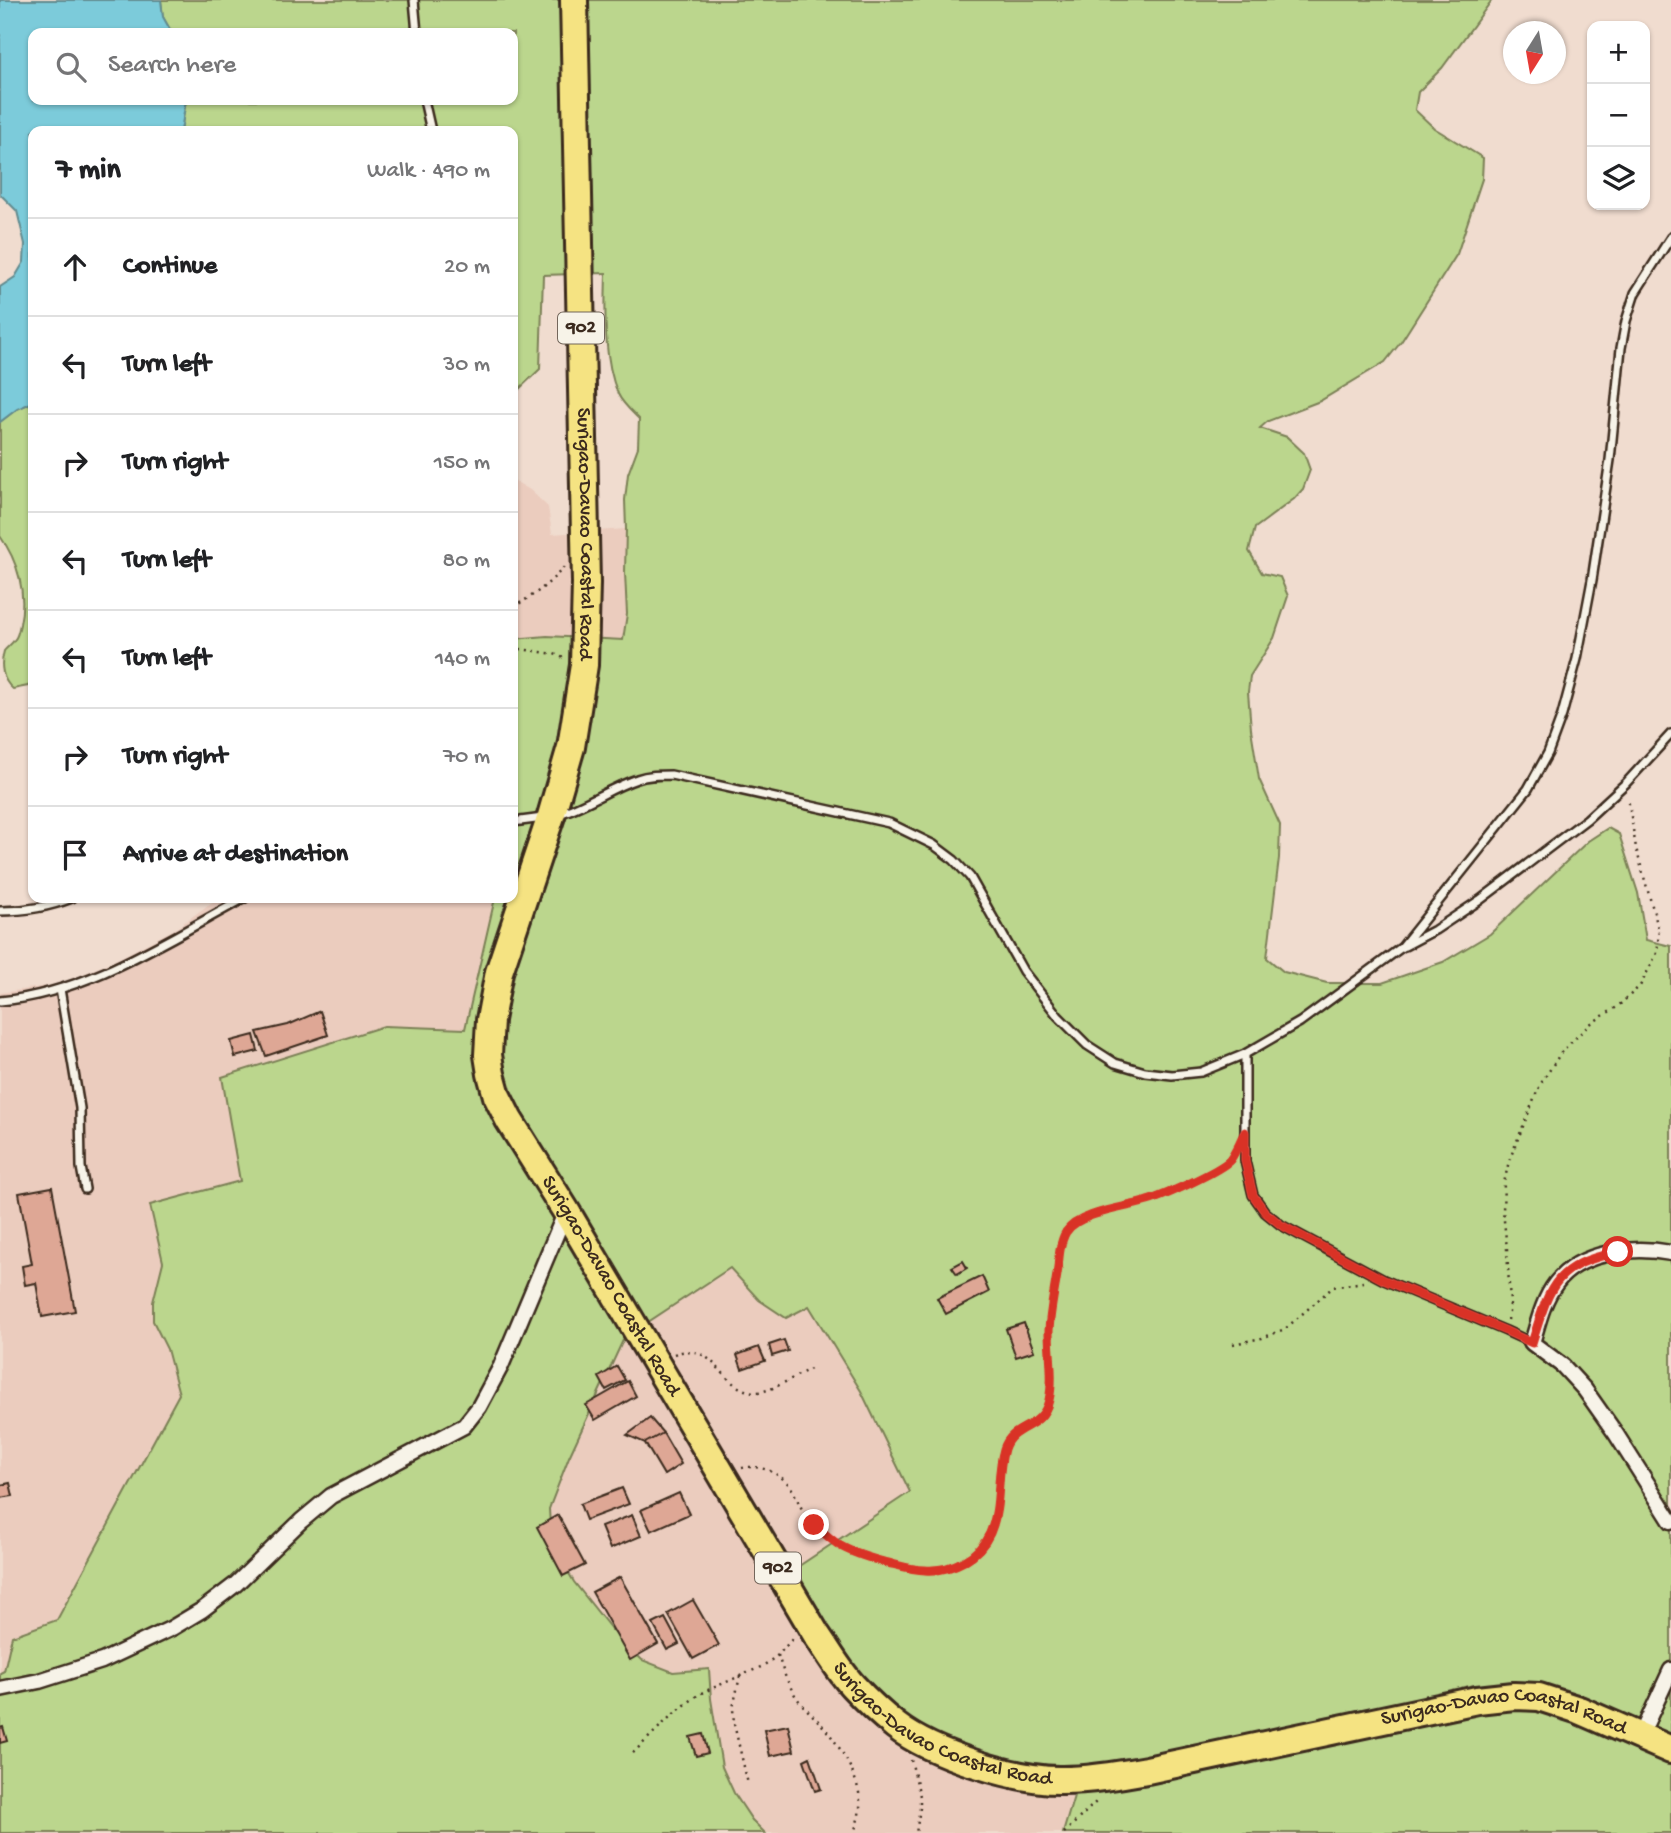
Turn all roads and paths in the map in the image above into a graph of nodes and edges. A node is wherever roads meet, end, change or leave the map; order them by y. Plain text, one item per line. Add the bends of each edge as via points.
1 (414, 0) edge
2 (574, 0) edge
3 (416, 28) edge
4 (425, 105) edge
5 (430, 126) edge
6 (1671, 237) edge
7 (565, 565) dead end
8 (518, 604) edge
9 (518, 649) edge
10 (584, 665) junction
11 (1671, 734) edge
12 (1626, 783) junction
13 (551, 816) junction
14 (518, 821) edge
15 (55, 903) edge
16 (236, 903) edge
17 (0, 911) edge
18 (1402, 947) junction
19 (60, 989) junction
20 (0, 1001) edge
21 (1245, 1054) junction
22 (1245, 1132) junction
23 (85, 1189) dead end
24 (566, 1211) junction
25 (1671, 1253) edge
26 (1384, 1280) junction
27 (1506, 1331) junction
28 (1532, 1343) junction
29 (1233, 1344) dead end
30 (657, 1362) junction
31 (811, 1369) dead end
32 (721, 1472) junction
33 (1671, 1521) edge
34 (813, 1628) junction
35 (778, 1655) junction
36 (1671, 1670) edge
37 (740, 1676) junction
38 (0, 1689) edge
39 (906, 1732) junction
40 (1640, 1737) junction
41 (1671, 1750) edge
42 (633, 1753) dead end
43 (748, 1784) dead end
44 (1098, 1800) dead end
45 (854, 1833) edge
46 (916, 1833) edge
47 (1064, 1833) edge

1 - 3 lane
2 - 10 highway, Surigao-Davao Coastal Road / 902
4 - 5 lane
6 - 18 lane via 1635,293 1626,321 1592,580 1577,659 1548,753 1528,789
7 - 8 path via 550,583
9 - 10 path via 554,654
10 - 13 highway, Surigao-Davao Coastal Road / 902 via 571,747
11 - 12 lane
12 - 18 lane via 1587,819 1480,900
12 - 27 path via 1636,848 1659,931 1657,953 1640,986 1562,1051 1540,1085 1513,1151 1504,1183 1510,1304
13 - 14 lane
13 - 21 lane via 637,779 671,775 889,823 934,845 970,877 1023,971 1087,1045 1115,1063 1172,1075 1201,1072
13 - 24 highway, Surigao-Davao Coastal Road / 902 via 499,972 488,1055 497,1096
15 - 17 lane
16 - 19 lane via 108,971
18 - 21 lane via 1300,1022
19 - 20 lane
19 - 23 lane via 80,1108
21 - 22 lane
22 - 26 lane via 1248,1178 1265,1212
22 - 32 path via 1229,1161 1208,1174 1068,1229 1062,1240 1049,1330 1048,1402 1036,1422 1010,1437 1004,1449 991,1531 975,1555 946,1569 926,1570 872,1559 839,1545 814,1525 778,1475 751,1466
24 - 30 highway, Surigao-Davao Coastal Road / 902
24 - 38 street via 501,1366 464,1426 331,1496 236,1584 172,1628 102,1661
25 - 28 street via 1618,1252 1567,1270 1545,1301
26 - 27 lane
26 - 29 path via 1333,1287 1284,1329
27 - 28 lane
28 - 33 street via 1585,1390
30 - 31 path via 677,1352 698,1352 740,1389 757,1392
30 - 32 highway, Surigao-Davao Coastal Road / 902
32 - 34 highway, Surigao-Davao Coastal Road / 902
34 - 35 path via 795,1636
34 - 39 highway, Surigao-Davao Coastal Road / 902 via 851,1684
35 - 37 path
35 - 45 path via 795,1696 841,1750 856,1785 860,1801
36 - 40 street
37 - 42 path via 699,1694
37 - 43 path via 734,1724
39 - 40 highway, Surigao-Davao Coastal Road / 902 via 994,1769 1061,1780 1147,1770 1466,1702 1514,1696 1560,1703
39 - 46 path via 919,1796
40 - 41 highway, Surigao-Davao Coastal Road / 902
44 - 47 path

